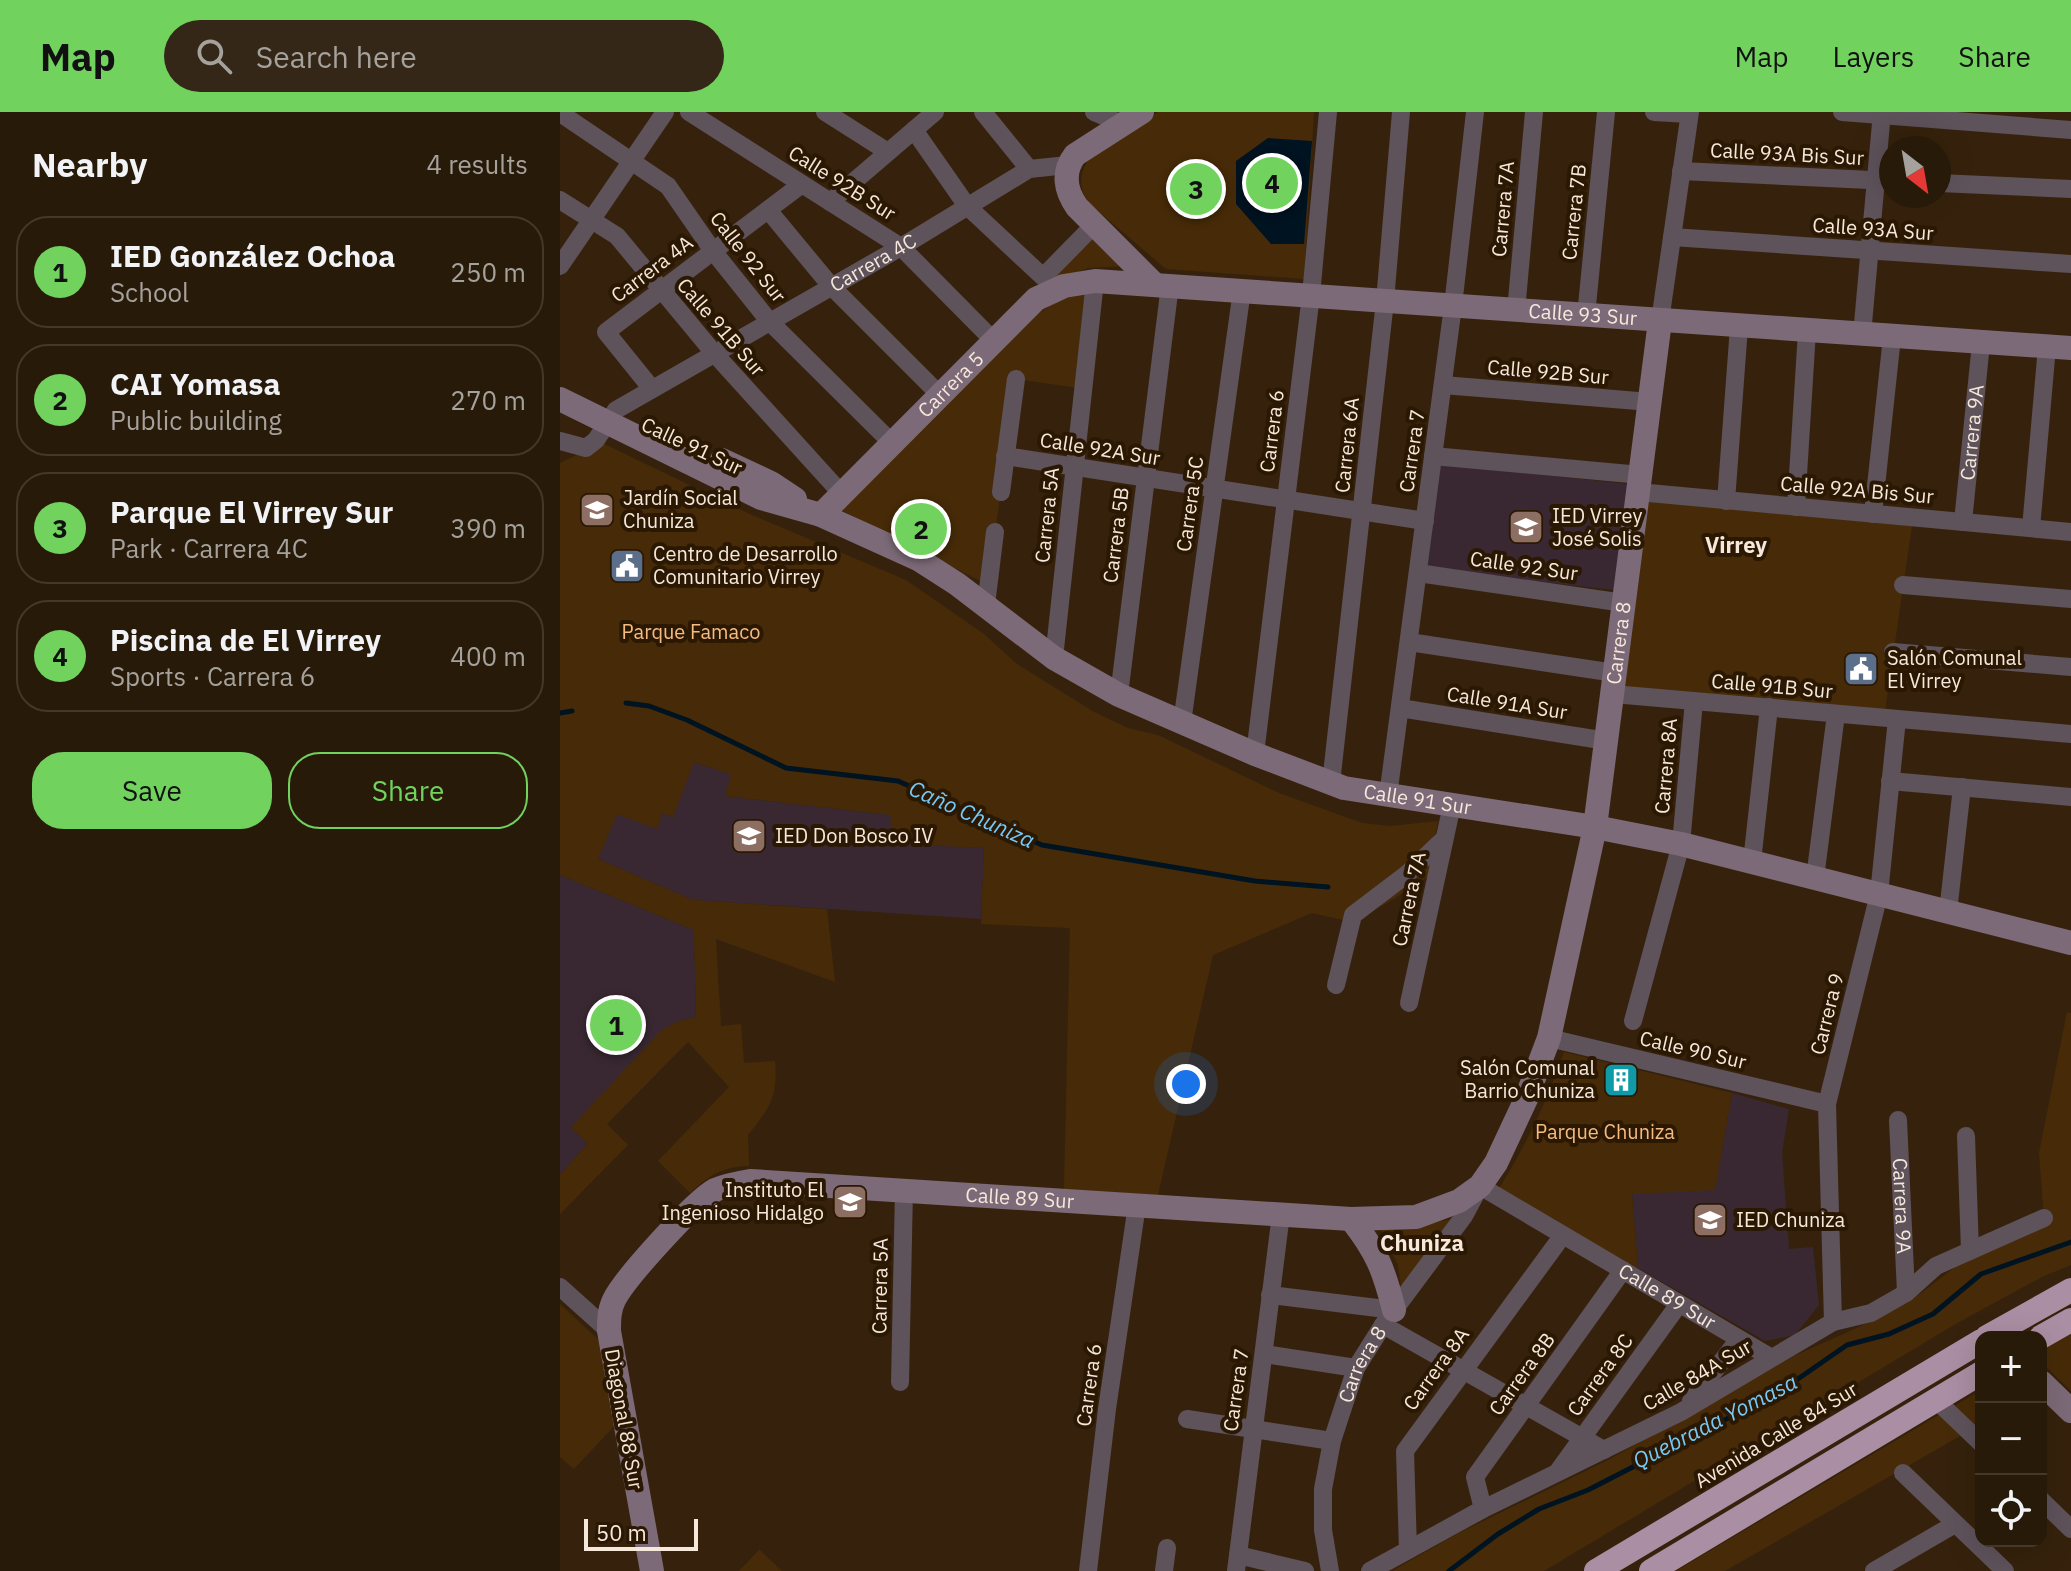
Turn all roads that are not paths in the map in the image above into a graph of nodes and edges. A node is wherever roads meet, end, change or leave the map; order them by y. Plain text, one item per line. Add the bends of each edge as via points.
1 (665, 112) edge
2 (689, 112) edge
3 (935, 112) edge
4 (983, 112) edge
5 (1094, 112) edge
6 (1328, 112) edge
7 (1401, 112) edge
8 (1475, 112) edge
9 (1534, 112) edge
10 (1606, 112) edge
11 (1654, 112) edge
12 (1842, 112) edge
13 (560, 113) edge
14 (1690, 113) edge
15 (1882, 114) edge
16 (836, 115) edge
17 (1132, 118) edge
18 (914, 130) junction
19 (2071, 130) edge
20 (1882, 136) edge
21 (888, 152) junction
22 (632, 160) junction
23 (1068, 165) junction
24 (1029, 169) junction
25 (1681, 171) junction
26 (1879, 180) edge
27 (802, 184) junction
28 (1951, 184) edge
29 (2071, 189) edge
30 (560, 200) edge
31 (1879, 200) edge
32 (830, 202) junction
33 (967, 206) junction
34 (768, 210) junction
35 (592, 220) junction
36 (1094, 225) junction
37 (1672, 237) junction
38 (901, 247) junction
39 (1869, 250) junction
40 (713, 251) junction
41 (2071, 264) edge
42 (560, 266) edge
43 (1095, 281) junction
44 (1162, 285) junction
45 (831, 286) junction
46 (1242, 290) junction
47 (660, 291) junction
48 (1311, 295) junction
49 (1385, 301) junction
50 (1453, 306) junction
51 (1516, 311) junction
52 (1586, 316) junction
53 (769, 321) junction
54 (1660, 321) junction
55 (1739, 327) junction
56 (1807, 331) junction
57 (1862, 335) junction
58 (1892, 337) junction
59 (994, 341) junction
60 (1981, 343) junction
61 (2059, 348) edge
62 (714, 353) junction
63 (1016, 379) dead end
64 (560, 384) edge
65 (1443, 385) junction
66 (652, 389) junction
67 (940, 395) junction
68 (560, 399) edge
69 (1650, 402) junction
70 (612, 416) junction
71 (560, 441) edge
72 (892, 443) junction
73 (1005, 456) junction
74 (1433, 456) junction
75 (1075, 467) junction
76 (1146, 478) junction
77 (1639, 484) junction
78 (1214, 488) junction
79 (1001, 492) dead end
80 (841, 493) junction
81 (1286, 499) junction
82 (1726, 501) junction
83 (1796, 507) junction
84 (1361, 511) junction
85 (1873, 514) junction
86 (821, 515) junction
87 (1425, 521) junction
88 (1963, 522) junction
89 (2031, 528) junction
90 (995, 532) dead end
91 (2071, 532) edge
92 (1418, 573) junction
93 (1903, 585) dead end
94 (2071, 599) edge
95 (1624, 603) junction
96 (986, 605) junction
97 (1409, 642) junction
98 (1893, 652) dead end
99 (1054, 658) junction
100 (2071, 667) edge
101 (1614, 683) junction
102 (1119, 695) junction
103 (1694, 701) junction
104 (1769, 707) junction
105 (1400, 708) junction
106 (1836, 714) junction
107 (1897, 719) junction
108 (1182, 723) junction
109 (2071, 734) edge
110 (1607, 741) junction
111 (1255, 754) junction
112 (1890, 781) junction
113 (1331, 783) junction
114 (1962, 787) junction
115 (1388, 796) junction
116 (2071, 797) edge
117 (1452, 805) junction
118 (1595, 827) junction
119 (1444, 839) junction
120 (1681, 844) junction
121 (1752, 862) junction
122 (1815, 878) junction
123 (1879, 894) junction
124 (1948, 912) junction
125 (2071, 943) edge
126 (1336, 985) dead end
127 (1409, 1003) dead end
128 (1633, 1021) dead end
129 (1549, 1038) junction
130 (1827, 1104) junction
131 (1898, 1120) dead end
132 (1966, 1136) dead end
133 (1496, 1163) joint
134 (1480, 1186) junction
135 (904, 1190) junction
136 (1137, 1205) junction
137 (1281, 1214) junction
138 (2044, 1218) dead end
139 (1351, 1219) junction
140 (1563, 1235) junction
141 (1970, 1251) junction
142 (1623, 1270) junction
143 (560, 1287) edge
144 (2071, 1290) edge
145 (1906, 1293) junction
146 (1270, 1295) junction
147 (1679, 1304) junction
148 (1389, 1318) junction
149 (2071, 1320) edge
150 (609, 1322) junction
151 (1833, 1322) junction
152 (1998, 1331) edge
153 (2047, 1334) edge
154 (1739, 1339) junction
155 (1975, 1345) edge
156 (1264, 1354) junction
157 (1770, 1357) junction
158 (1356, 1368) junction
159 (1462, 1369) junction
160 (1975, 1377) edge
161 (900, 1382) dead end
162 (2047, 1388) edge
163 (1936, 1400) junction
164 (1526, 1406) junction
165 (2071, 1411) edge
166 (1681, 1412) junction
167 (1187, 1419) dead end
168 (1253, 1429) junction
169 (1582, 1437) junction
170 (1975, 1437) edge
171 (1332, 1441) junction
172 (1604, 1450) junction
173 (1557, 1472) junction
174 (1903, 1473) dead end
175 (2047, 1506) edge
176 (1483, 1509) junction
177 (1955, 1524) junction
178 (2071, 1529) edge
179 (1167, 1548) dead end
180 (1408, 1550) junction
181 (1237, 1563) edge
182 (1884, 1569) edge
183 (652, 1571) edge
184 (1088, 1571) edge
185 (1164, 1571) edge
186 (1305, 1571) edge
187 (1330, 1571) edge
188 (1370, 1571) edge
189 (1596, 1571) edge
190 (1651, 1571) edge
191 (2005, 1571) edge

1 - 22 street
2 - 27 street, Calle 92B Sur
3 - 18 street
4 - 24 street
5 - 17 street
6 - 48 street, Carrera 6
7 - 49 street, Carrera 6A
8 - 50 street, Carrera 7
9 - 51 street, Carrera 7A
10 - 52 street, Carrera 7B
11 - 14 street
12 - 15 street
13 - 22 street, Calle 92 Sur
14 - 25 street, Carrera 8
15 - 19 street
15 - 20 street
16 - 21 street
17 - 23 street via 1081,150
18 - 21 street
18 - 33 street
21 - 32 street
22 - 35 street
22 - 40 street, Calle 92 Sur via 668,186
23 - 24 street, Carrera 4C
23 - 36 street via 1069,195
24 - 33 street, Carrera 4C
25 - 26 street, Calle 93A Bis Sur
25 - 37 street, Carrera 8
27 - 32 street, Calle 92B Sur
27 - 34 street, Carrera 4A
28 - 29 street
30 - 35 street, Calle 91B Sur
31 - 39 street
32 - 38 street, Calle 92B Sur
33 - 36 street via 1043,277
33 - 38 street, Carrera 4C
34 - 40 street, Carrera 4A
34 - 45 street
35 - 42 street
35 - 47 street, Calle 91B Sur via 617,236
36 - 44 street
37 - 39 street, Calle 93A Sur
37 - 54 street, Carrera 8
38 - 45 street, Carrera 4C
38 - 59 street, Calle 92B Sur
39 - 41 street, Calle 93A Sur
39 - 57 street
40 - 47 street, Carrera 4A
40 - 53 street, Calle 92 Sur
43 - 44 street, Calle 93 Sur
43 - 59 street, Carrera 5 via 1040,296
43 - 75 street, Carrera 5A
44 - 46 street, Calle 93 Sur
44 - 76 street, Carrera 5B
45 - 53 street, Carrera 4C
45 - 67 street
46 - 48 street, Calle 93 Sur
46 - 78 street, Carrera 5C
47 - 62 street, Calle 91B Sur
47 - 66 street, Carrera 4A via 606,332
48 - 49 street, Calle 93 Sur
48 - 81 street, Carrera 6
49 - 50 street, Calle 93 Sur
49 - 84 street, Carrera 6A
50 - 51 street, Calle 93 Sur
50 - 65 street, Carrera 7
51 - 52 street, Calle 93 Sur
52 - 54 street, Calle 93 Sur
53 - 62 street, Carrera 4C
53 - 72 street, Calle 92 Sur
54 - 55 street, Calle 93 Sur
54 - 69 street, Carrera 8
55 - 56 street, Calle 93 Sur
55 - 82 street
56 - 57 street, Calle 93 Sur
56 - 83 street
57 - 58 street, Calle 93 Sur
58 - 60 street, Calle 93 Sur
58 - 85 street
59 - 67 street, Carrera 5
60 - 61 street, Calle 93 Sur
60 - 88 street, Carrera 9A
61 - 89 street
62 - 66 street, Carrera 4C
62 - 80 street, Calle 91B Sur
63 - 73 street
64 - 70 street, Calle 91 Sur
65 - 69 street, Calle 92B Sur
65 - 74 street, Carrera 7
66 - 70 street, Carrera 4C
67 - 72 street, Carrera 5
68 - 70 street, Calle 91 Sur
69 - 77 street, Carrera 8
70 - 71 street, Carrera 4C via 586,448
70 - 86 street, Calle 91 Sur via 771,483
72 - 80 street, Carrera 5
73 - 75 street, Calle 92A Sur
73 - 79 street
74 - 77 street, Calle 92A Bis Sur
74 - 87 street, Carrera 7
75 - 76 street, Calle 92A Sur
75 - 99 street, Carrera 5A
76 - 78 street, Calle 92A Sur
76 - 102 street, Carrera 5B
77 - 82 street, Calle 92A Bis Sur
77 - 95 street, Carrera 8
78 - 81 street, Calle 92A Sur
78 - 108 street, Carrera 5C
80 - 86 street, Carrera 5
81 - 84 street, Calle 92A Sur
81 - 111 street, Carrera 6
82 - 83 street, Calle 92A Bis Sur
83 - 85 street, Calle 92A Bis Sur
84 - 87 street, Calle 92A Sur
84 - 113 street, Carrera 6A
85 - 88 street, Calle 92A Bis Sur
86 - 96 street, Calle 91 Sur via 918,559
87 - 92 street, Carrera 7
88 - 89 street, Calle 92A Bis Sur
89 - 91 street, Calle 92A Bis Sur
90 - 96 street
92 - 95 street, Calle 92 Sur
92 - 97 street, Carrera 7
93 - 94 street
95 - 101 street, Carrera 8
96 - 99 street, Calle 91 Sur
97 - 101 street, Calle 91B Sur
97 - 105 street, Carrera 7
98 - 100 street
99 - 102 street, Calle 91 Sur
101 - 103 street, Calle 91B Sur
101 - 110 street, Carrera 8
102 - 108 street, Calle 91 Sur
103 - 104 street, Calle 91B Sur
103 - 120 street, Carrera 8A
104 - 106 street, Calle 91B Sur
104 - 121 street
105 - 110 street, Calle 91A Sur
105 - 115 street, Carrera 7
106 - 107 street, Calle 91B Sur
106 - 122 street
107 - 109 street, Calle 91B Sur
107 - 112 street, Carrera 9
108 - 111 street, Calle 91 Sur
110 - 118 street, Carrera 8
111 - 113 street, Calle 91 Sur
112 - 114 street
112 - 123 street, Carrera 9
113 - 115 street, Calle 91 Sur
114 - 116 street
114 - 124 street
115 - 117 street, Calle 91 Sur
117 - 118 street, Calle 91 Sur
117 - 119 street, Carrera 7A
118 - 120 street, Calle 91 Sur
118 - 129 street, Carrera 8
119 - 126 street via 1353,915
119 - 127 street, Carrera 7A
120 - 121 street, Calle 91 Sur
120 - 128 street, Carrera 8A
121 - 122 street, Calle 91 Sur
122 - 123 street, Calle 91 Sur
123 - 124 street, Calle 91 Sur
123 - 130 street, Carrera 9
124 - 125 street, Calle 91 Sur
129 - 130 street, Calle 90 Sur
129 - 133 street, Carrera 8
130 - 151 street, Carrera 9
131 - 145 street, Carrera 9A
132 - 141 street
133 - 134 street, Calle 89 Sur
134 - 139 street, Calle 89 Sur via 1459,1201 1416,1217
134 - 140 street, Calle 89 Sur
134 - 148 street, Carrera 8
135 - 136 street, Calle 89 Sur
135 - 150 street, Calle 89 Sur via 750,1181 716,1190 618,1292
135 - 161 street, Carrera 5A
136 - 137 street, Calle 89 Sur
136 - 184 street, Carrera 6
137 - 139 street, Calle 89 Sur
137 - 146 street, Carrera 7
138 - 141 street, Calle 84A Sur
139 - 148 street via 1373,1247 1384,1273
140 - 142 street, Calle 89 Sur
140 - 159 street, Carrera 8A
141 - 145 street, Calle 84A Sur via 1936,1266
142 - 147 street, Calle 89 Sur
142 - 164 street, Carrera 8B
143 - 150 street
144 - 152 highway
145 - 151 street, Calle 84A Sur via 1871,1313
146 - 148 street
146 - 156 street, Carrera 7
147 - 154 street, Calle 89 Sur
147 - 169 street, Carrera 8C
148 - 158 street, Carrera 8
148 - 159 street
149 - 153 highway
150 - 183 street, Diagonal 88 Sur
151 - 157 street, Calle 84A Sur
154 - 157 street, Calle 89 Sur
154 - 166 street
155 - 189 highway, Avenida Calle 84 Sur
156 - 158 street
156 - 168 street, Carrera 7
157 - 166 street, Calle 84A Sur
158 - 171 street, Carrera 8
159 - 164 street
159 - 180 street, Carrera 8A via 1405,1451
160 - 163 highway
162 - 165 street
163 - 170 street
163 - 190 highway
164 - 169 street
164 - 176 street, Carrera 8B via 1475,1477
166 - 172 street, Calle 84A Sur
167 - 168 street
168 - 171 street
168 - 181 street, Carrera 7
169 - 172 street
169 - 173 street, Carrera 8C
171 - 187 street, Carrera 8 via 1323,1489
172 - 173 street, Calle 84A Sur
173 - 176 street, Calle 84A Sur
174 - 177 street
175 - 178 street
176 - 180 street, Calle 84A Sur
177 - 182 street
177 - 191 street
179 - 185 street
180 - 188 street, Calle 84A Sur
181 - 186 street

